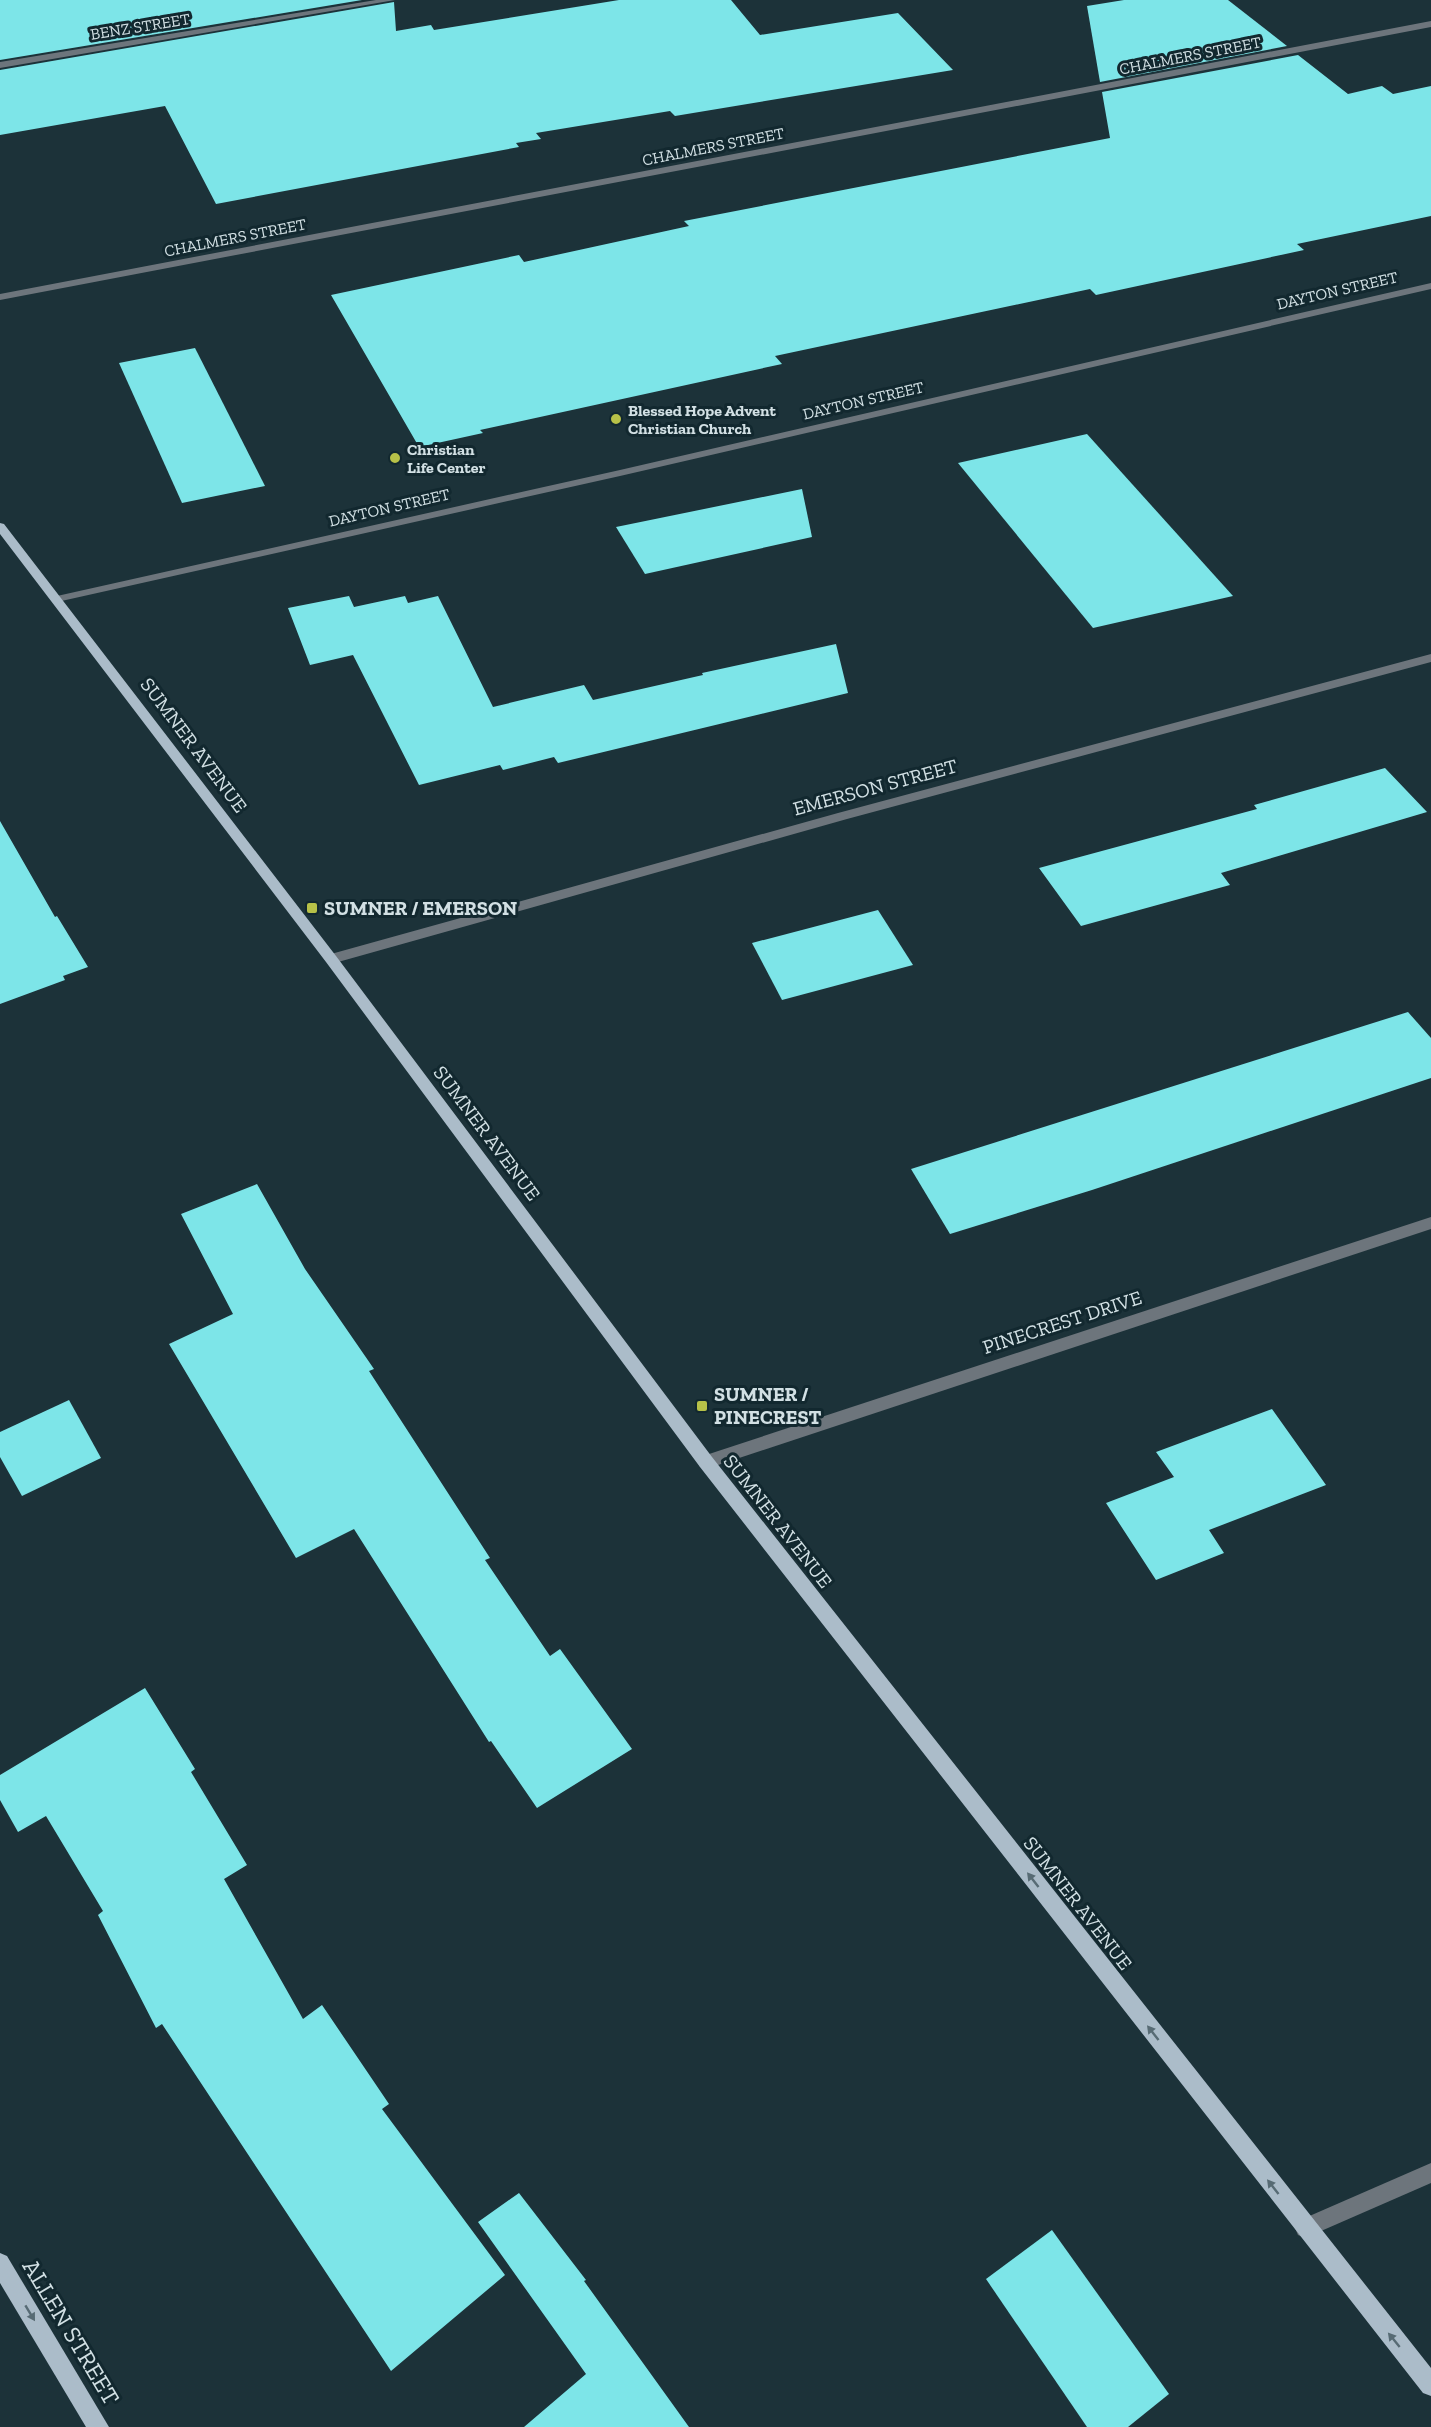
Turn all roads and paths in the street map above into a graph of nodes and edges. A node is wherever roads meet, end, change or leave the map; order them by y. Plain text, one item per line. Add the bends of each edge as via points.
1 (392, 0) edge
2 (1431, 24) edge
3 (0, 65) edge
4 (1431, 286) edge
5 (0, 297) edge
6 (0, 526) edge
7 (57, 599) junction
8 (1431, 657) edge
9 (331, 959) junction
10 (1431, 1223) edge
11 (706, 1462) junction
12 (1431, 2173) edge
13 (1305, 2228) junction
14 (0, 2263) edge
15 (1431, 2385) edge
16 (98, 2427) edge

1 - 3 street, BENZ STREET
2 - 5 street, CHALMERS STREET
4 - 7 street, DAYTON STREET
6 - 7 main road, SUMNER AVENUE
7 - 9 main road, SUMNER AVENUE
8 - 9 street, EMERSON STREET
9 - 11 main road, SUMNER AVENUE
10 - 11 street, PINECREST DRIVE
13 -> 11 main road, SUMNER AVENUE
12 - 13 street
15 -> 13 main road, SUMNER AVENUE
14 -> 16 main road, ALLEN STREET

